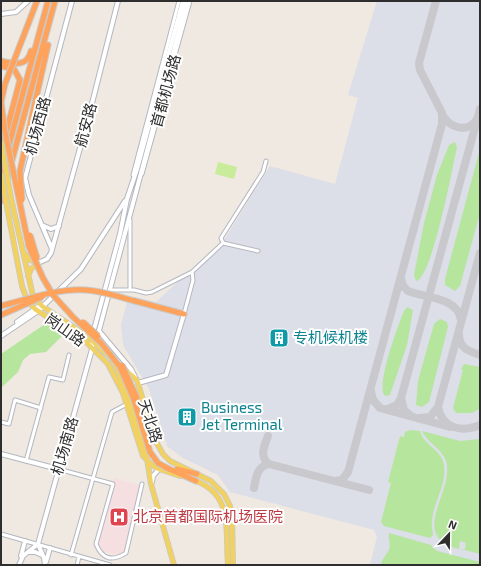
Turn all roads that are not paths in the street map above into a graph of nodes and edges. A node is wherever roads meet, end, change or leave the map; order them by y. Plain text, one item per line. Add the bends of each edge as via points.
1 (28, 1) edge
2 (37, 1) edge
3 (48, 1) edge
4 (56, 1) edge
5 (72, 1) edge
6 (118, 1) edge
7 (179, 1) edge
8 (183, 1) edge
9 (188, 1) edge
10 (1, 14) edge
11 (39, 36) junction
12 (1, 61) edge
13 (1, 66) edge
14 (1, 142) edge
15 (1, 152) edge
16 (266, 161) dead end
17 (1, 174) edge
18 (133, 178) junction
19 (127, 199) junction
20 (1, 201) edge
21 (133, 201) junction
22 (129, 214) junction
23 (43, 226) junction
24 (59, 226) junction
25 (223, 243) junction
26 (52, 249) junction
27 (22, 250) junction
28 (258, 251) dead end
29 (38, 263) junction
30 (192, 272) junction
31 (28, 277) junction
32 (109, 290) junction
33 (130, 290) junction
34 (43, 296) junction
35 (1, 306) edge
36 (42, 306) junction
37 (36, 310) junction
38 (184, 314) junction
39 (1, 315) edge
40 (99, 331) junction
41 (1, 335) edge
42 (94, 343) junction
43 (92, 349) junction
44 (69, 355) dead end
45 (111, 358) junction
46 (135, 377) junction
47 (138, 383) junction
48 (127, 404) junction
49 (41, 408) junction
50 (1, 422) edge
51 (1, 454) edge
52 (26, 461) junction
53 (147, 461) junction
54 (170, 468) junction
55 (58, 469) junction
56 (159, 469) junction
57 (197, 474) junction
58 (93, 479) junction
59 (196, 481) junction
60 (142, 484) dead end
61 (151, 484) junction
62 (1, 534) edge
63 (25, 541) junction
64 (38, 544) junction
65 (50, 548) junction
66 (28, 552) junction
67 (42, 555) junction
68 (71, 555) junction
69 (79, 557) junction
70 (21, 558) junction
71 (109, 558) junction
72 (45, 564) edge
73 (19, 565) edge
74 (77, 565) edge
75 (108, 565) edge
76 (174, 565) edge
77 (228, 565) edge
78 (233, 565) edge

1 - 10 street via 16,12
2 - 54 highway, bridge via 6,81 1,102 4,132 29,246 43,278 54,295 120,366 133,397 150,452 158,462
3 - 11 highway
4 - 20 highway
4 - 54 highway, bridge via 21,163 20,180 26,221 37,258 48,281 59,297 107,345 122,365 134,388 152,448 160,460
5 - 23 street, 机场西路 via 26,174 27,189
6 - 24 street, 航安路
7 - 18 street, 首都机场路
8 - 18 street, 首都机场路 via 138,169
9 - 21 street, 首都机场路
11 - 12 highway via 26,62 18,64
11 - 17 highway
13 - 15 highway via 14,69 20,80
14 - 27 main road, bridge
16 - 25 street via 263,172 221,238
17 - 37 main road, bridge via 23,292
18 - 19 street, 首都机场路
19 - 21 street
19 - 36 street, 首都机场路 via 81,269
19 - 42 street, 首都机场路
21 - 22 street, 首都机场路
22 - 32 street, 首都机场路
22 - 33 street
23 - 24 street via 51,229
23 - 26 street, 机场西路
24 - 26 street, 航安路
25 - 28 street
25 - 30 street
26 - 29 street via 47,259
27 - 29 main road via 27,258
27 - 31 main road
29 - 31 main road via 31,269
30 - 33 street via 149,293
30 - 38 street via 193,280
31 - 36 main road via 33,296
32 - 33 street
32 - 40 street, 首都机场路
34 - 35 highway, bridge
34 - 38 highway, bridge via 60,291 87,290
34 - 39 highway, bridge
36 - 37 street, 首都机场路
36 - 42 main road, 岗山路
37 - 41 street, 首都机场路
37 - 43 main road, 岗山路 via 86,342
38 - 47 street via 166,376
40 - 42 street, 首都机场路
40 - 46 street
42 - 43 street
42 - 45 main road, 天北路
43 - 48 main road, 天北路 via 113,371
43 - 55 street, 机场南路
44 - 49 street via 62,380 49,377
45 - 46 main road, 天北路
45 - 53 main road, 天北路 via 127,392
46 - 47 main road, 天北路
47 - 57 main road, 天北路 via 155,440 161,451 170,461
48 - 53 main road, 天北路 via 143,456
48 - 58 street via 112,412
49 - 50 street via 15,400 9,424
49 - 52 street
51 - 52 street
52 - 55 street
53 - 56 main road, 天北路
53 - 61 main road
54 - 57 highway
54 - 59 highway
55 - 58 street
55 - 64 street, 机场南路
56 - 59 main road, 天北路
56 - 61 street
57 - 78 main road, 天北路 via 218,487 228,503 232,517
58 - 68 street
58 - 71 street via 113,484 96,544 100,553
59 - 77 main road, 天北路 via 212,489 222,504
60 - 71 street via 126,553 118,558
61 - 76 main road
62 - 63 street
63 - 64 street
63 - 70 street
64 - 65 street
64 - 66 street
64 - 67 street
65 - 68 street
65 - 72 street
66 - 67 street
66 - 70 street
67 - 72 street
68 - 69 street
69 - 74 street
69 - 75 street
70 - 73 street
71 - 75 street

